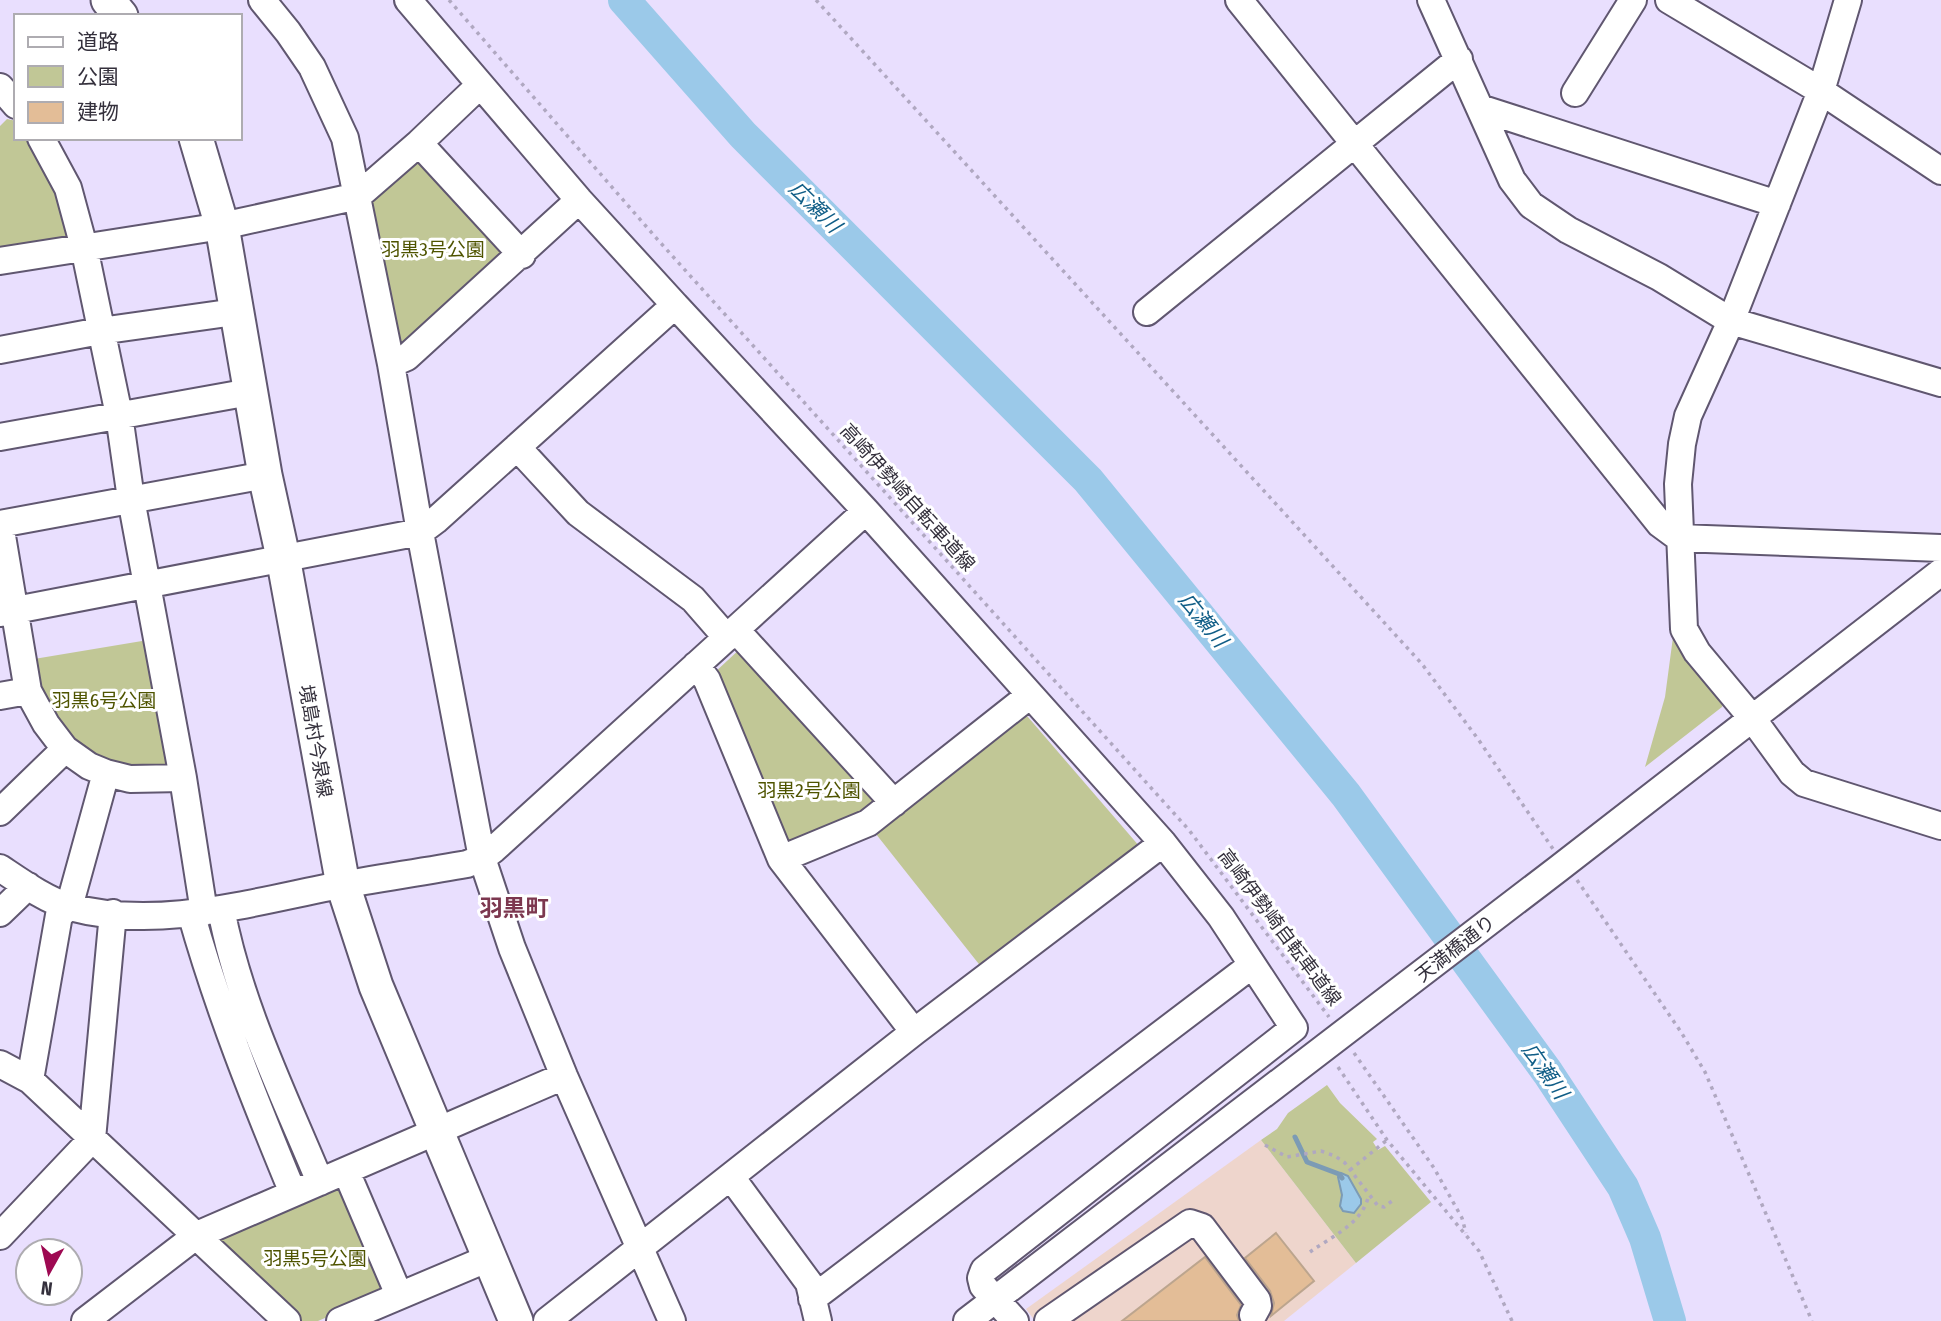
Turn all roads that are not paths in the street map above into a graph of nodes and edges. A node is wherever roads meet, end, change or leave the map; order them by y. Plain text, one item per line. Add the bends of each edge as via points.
1 (261, 0) edge
2 (408, 0) edge
3 (1238, 0) edge
4 (1431, 0) edge
5 (1633, 0) edge
6 (1670, 0) edge
7 (1848, 0) edge
8 (1458, 59) junction
9 (480, 85) junction
10 (0, 87) edge
11 (1821, 91) junction
12 (1575, 93) dead end
13 (14, 103) edge
14 (14, 107) edge
15 (1480, 108) junction
16 (0, 120) edge
17 (42, 140) edge
18 (197, 140) edge
19 (419, 144) junction
20 (1355, 144) junction
21 (1941, 171) edge
22 (358, 196) junction
23 (579, 200) junction
24 (1777, 204) junction
25 (222, 226) junction
26 (84, 247) junction
27 (522, 255) junction
28 (0, 261) edge
29 (675, 305) junction
30 (235, 312) junction
31 (1147, 312) dead end
32 (1731, 321) junction
33 (100, 331) junction
34 (0, 350) edge
35 (391, 364) junction
36 (1941, 383) edge
37 (250, 392) junction
38 (119, 415) junction
39 (0, 437) edge
40 (517, 447) junction
41 (265, 475) junction
42 (131, 499) junction
43 (866, 511) junction
44 (0, 524) edge
45 (420, 531) junction
46 (1679, 538) junction
47 (1941, 548) edge
48 (283, 557) junction
49 (1941, 572) edge
50 (146, 583) junction
51 (7, 612) edge
52 (732, 634) junction
53 (696, 666) junction
54 (28, 691) junction
55 (1030, 695) junction
56 (0, 696) edge
57 (1752, 718) junction
58 (65, 749) junction
59 (106, 774) junction
60 (183, 778) junction
61 (894, 803) junction
62 (0, 811) edge
63 (1941, 825) edge
64 (1163, 843) junction
65 (482, 858) junction
66 (781, 859) junction
67 (0, 868) edge
68 (343, 885) junction
69 (28, 886) junction
70 (69, 906) junction
71 (206, 911) junction
72 (0, 913) edge
73 (113, 913) junction
74 (1252, 965) junction
75 (209, 976) junction
76 (242, 988) junction
77 (251, 1018) junction
78 (914, 1032) junction
79 (238, 1057) junction
80 (1, 1066) edge
81 (564, 1076) junction
82 (277, 1078) junction
83 (30, 1080) junction
84 (289, 1109) junction
85 (437, 1133) junction
86 (270, 1137) junction
87 (92, 1139) junction
88 (346, 1171) junction
89 (731, 1177) junction
90 (320, 1182) junction
91 (293, 1193) junction
92 (197, 1235) junction
93 (0, 1236) edge
94 (641, 1245) junction
95 (489, 1258) junction
96 (399, 1295) junction
97 (995, 1299) junction
98 (815, 1310) edge
99 (1078, 1313) edge
100 (1252, 1315) dead end
101 (85, 1321) edge
102 (287, 1321) edge
103 (340, 1321) edge
104 (516, 1321) edge
105 (547, 1321) edge
106 (672, 1321) edge
107 (967, 1321) edge
108 (1015, 1321) edge
109 (1048, 1321) edge

1 - 22 street via 288,32 323,88 345,138
2 - 9 street
3 - 20 street
4 - 8 street
5 - 12 street
6 - 11 street
7 - 11 street
8 - 15 street
8 - 20 street
9 - 19 street
9 - 23 street
10 - 13 street
11 - 21 street
11 - 24 street
14 - 16 street
15 - 24 street
15 - 32 street via 1511,180 1531,205
17 - 26 street via 68,188
18 - 25 main road, 境島村今泉線
19 - 22 street
19 - 27 street
20 - 31 street
20 - 46 street via 1660,524
22 - 25 street
22 - 35 street
23 - 27 street
23 - 29 street
24 - 32 street
25 - 26 street
25 - 30 main road, 境島村今泉線
26 - 28 street
26 - 33 street
27 - 35 street via 407,357
29 - 40 street
29 - 43 street
30 - 33 street
30 - 37 main road, 境島村今泉線
32 - 36 street
32 - 46 street via 1688,416 1678,484
33 - 34 street
33 - 38 street
35 - 45 street
37 - 38 street
37 - 41 main road, 境島村今泉線
38 - 39 street
38 - 42 street
40 - 45 street
40 - 52 street via 578,513
41 - 42 street
41 - 48 main road, 境島村今泉線
42 - 44 street
42 - 50 street
43 - 52 street
43 - 55 street
44 - 51 street
45 - 48 street
45 - 65 street
46 - 47 street
46 - 57 street via 1684,629 1697,652
48 - 50 street
48 - 68 main road, 境島村今泉線
49 - 57 street, 天満橋通り
50 - 51 street
50 - 60 street
51 - 54 street
52 - 53 street
52 - 61 street
53 - 65 street
53 - 66 street via 707,680
54 - 56 street
54 - 58 street
55 - 61 street
55 - 64 street
57 - 63 street via 1804,783
57 - 97 street, 天満橋通り via 1564,867
58 - 59 street
58 - 62 street
59 - 60 street via 130,779
59 - 70 street
60 - 71 street
61 - 66 street via 868,823
64 - 74 street
64 - 78 street
65 - 68 street
65 - 81 street via 512,948
66 - 78 street
67 - 69 street
68 - 71 street
68 - 85 main road, 境島村今泉線 via 376,986
69 - 70 street
69 - 72 street
70 - 73 street
70 - 83 street via 59,915
71 - 73 street via 138,917
71 - 75 street
71 - 76 street via 228,945
73 - 87 street
74 - 97 street via 1294,1028 984,1270 983,1286
74 - 98 street
75 - 76 street
75 - 79 street
76 - 77 street
77 - 79 street
77 - 82 street
78 - 89 street
79 - 82 street
79 - 86 street
80 - 83 street
81 - 85 street
81 - 94 street
82 - 84 street
83 - 87 street
84 - 86 street
84 - 90 street
85 - 88 street
85 - 95 main road, 境島村今泉線
86 - 91 street
87 - 92 street
87 - 93 street
88 - 90 street
88 - 96 street
89 - 94 street
89 - 98 street via 809,1283
90 - 91 street
91 - 92 street
92 - 101 street
92 - 102 street
94 - 105 street
94 - 106 street
95 - 96 street
95 - 104 main road, 境島村今泉線
96 - 103 street
97 - 107 street, 天満橋通り
97 - 108 street
99 - 100 street via 1190,1223 1202,1227 1258,1300
99 - 109 street

